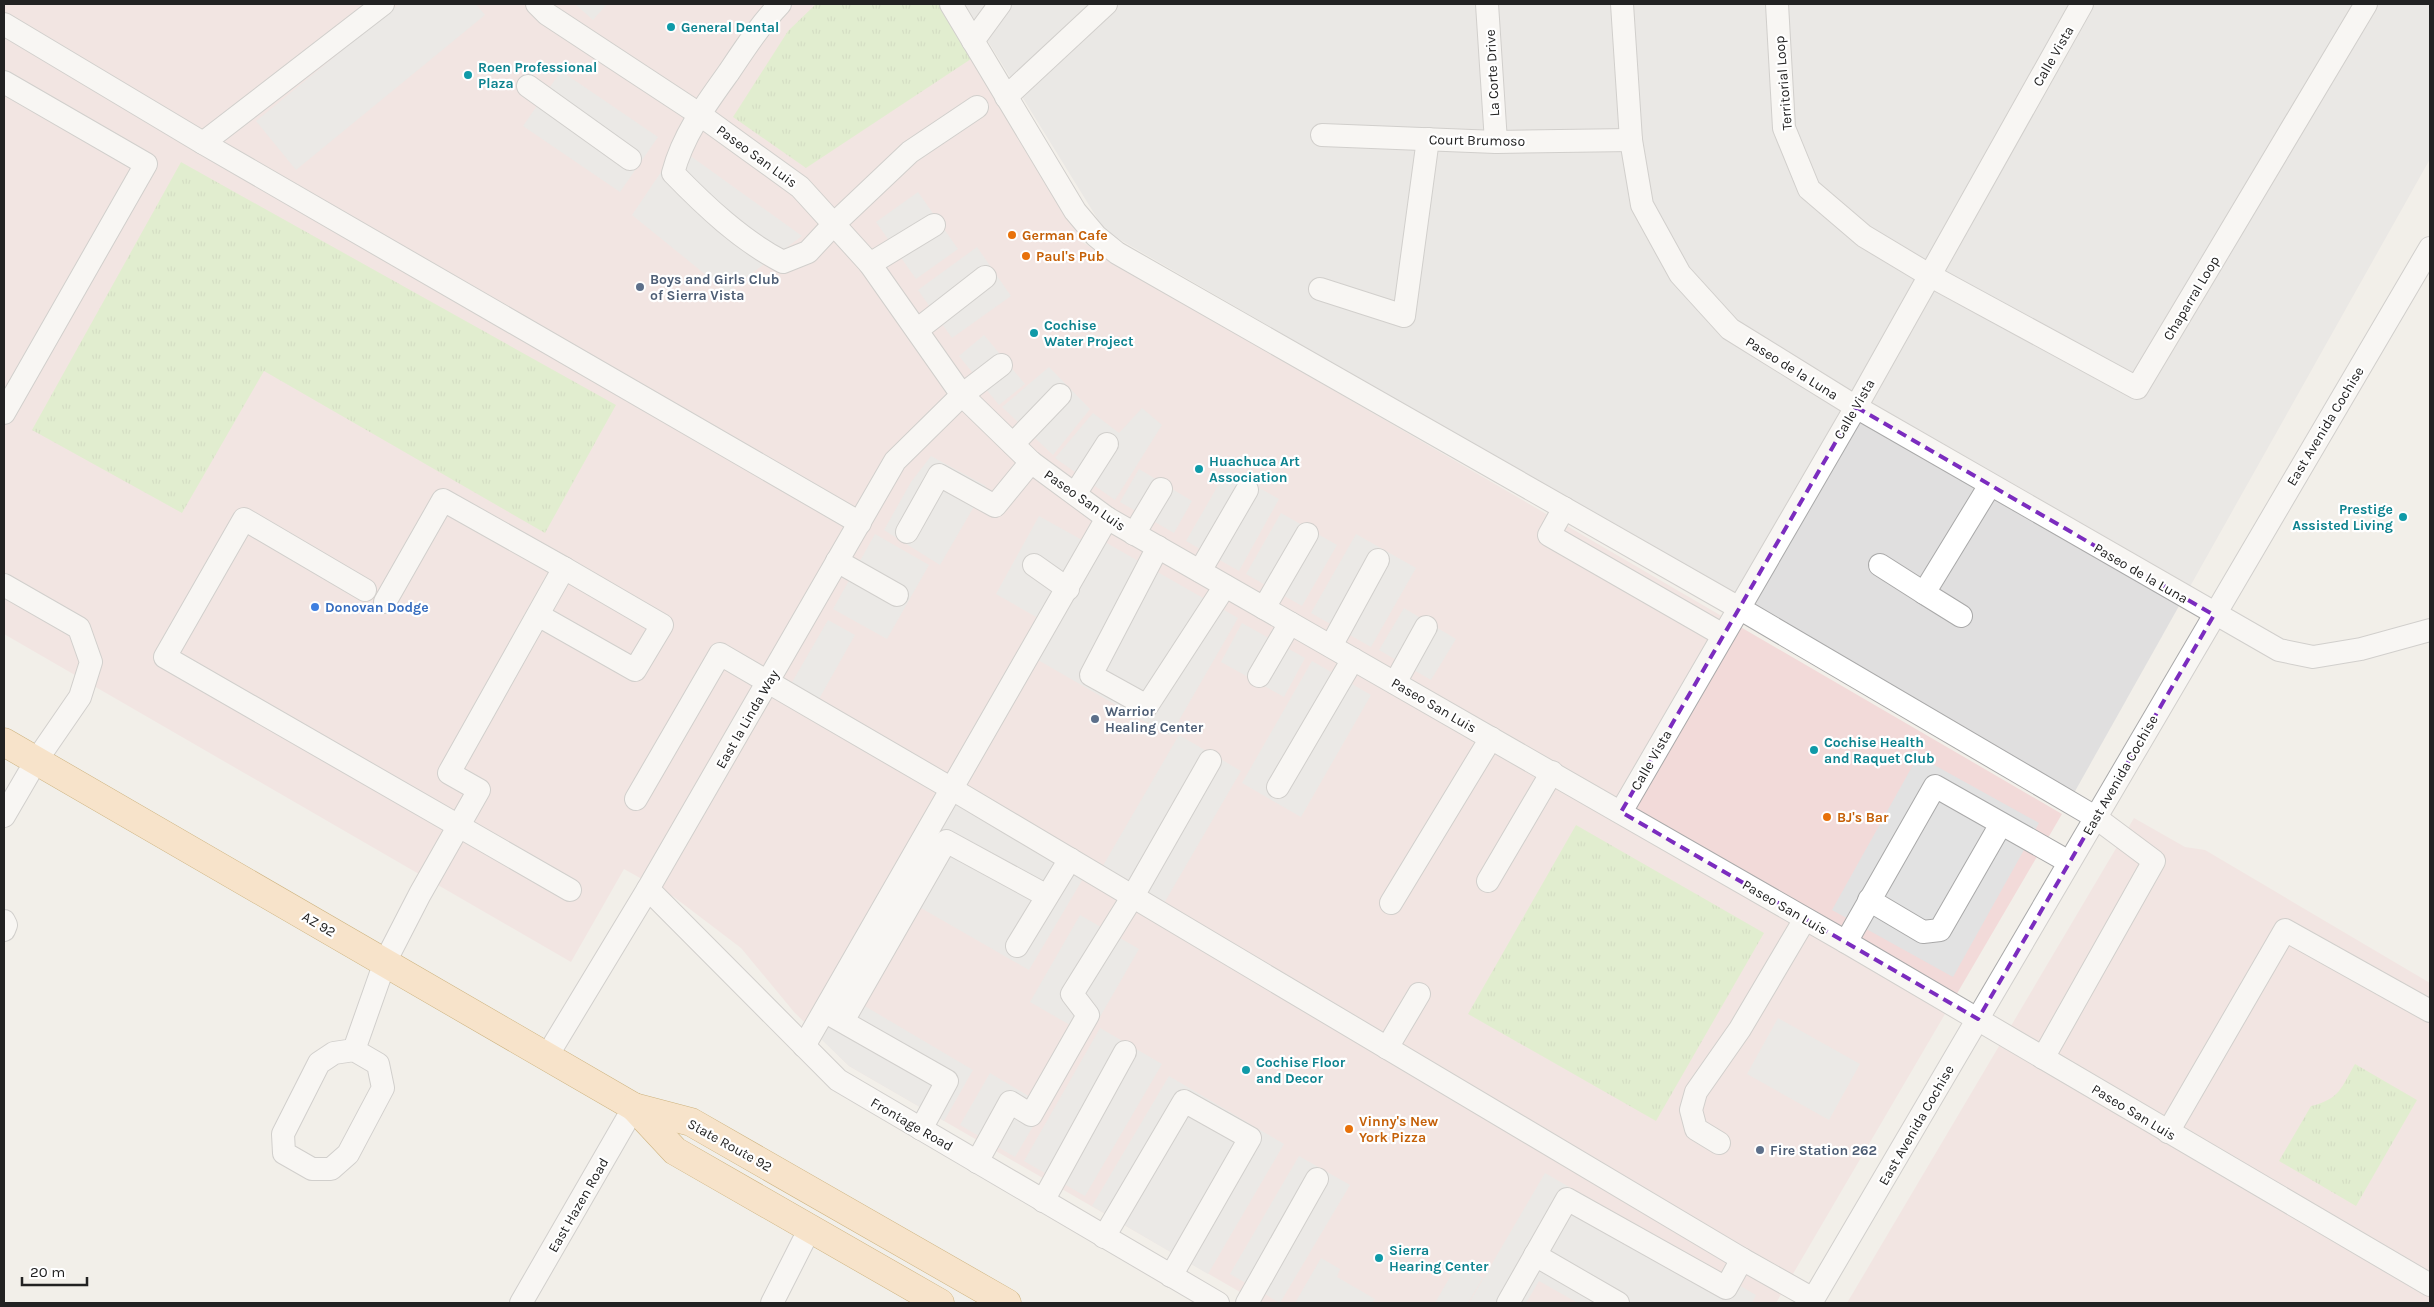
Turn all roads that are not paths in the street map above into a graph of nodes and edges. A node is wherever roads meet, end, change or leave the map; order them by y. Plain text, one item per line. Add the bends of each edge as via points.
1 (383, 4) edge
2 (537, 4) edge
3 (780, 4) edge
4 (951, 4) edge
5 (1000, 4) edge
6 (1106, 4) edge
7 (1487, 4) edge
8 (1622, 4) edge
9 (1777, 4) edge
10 (2082, 4) edge
11 (2366, 4) edge
12 (4, 24) edge
13 (973, 41) junction
14 (4, 82) edge
15 (528, 86) dead end
16 (1006, 97) junction
17 (977, 107) dead end
18 (699, 114) junction
19 (1322, 135) dead end
20 (1428, 139) junction
21 (1631, 140) junction
22 (1496, 142) junction
23 (203, 143) junction
24 (630, 159) dead end
25 (834, 224) junction
26 (934, 225) dead end
27 (2430, 248) edge
28 (870, 264) junction
29 (1929, 275) junction
30 (985, 277) dead end
31 (1320, 290) dead end
32 (917, 330) junction
33 (1001, 365) dead end
34 (962, 395) junction
35 (1060, 395) dead end
36 (1856, 407) junction
37 (4, 413) edge
38 (1013, 444) junction
39 (1107, 444) dead end
40 (1031, 462) junction
41 (1990, 485) junction
42 (1161, 489) dead end
43 (1247, 490) dead end
44 (1074, 494) junction
45 (1564, 508) junction
46 (1108, 518) junction
47 (860, 522) junction
48 (907, 532) dead end
49 (1134, 534) junction
50 (1307, 534) dead end
51 (1158, 547) junction
52 (1378, 560) dead end
53 (837, 561) junction
54 (1034, 564) dead end
55 (1880, 565) dead end
56 (564, 568) junction
57 (1200, 571) junction
58 (4, 585) edge
59 (1225, 586) junction
60 (1068, 589) junction
61 (365, 590) dead end
62 (1924, 593) junction
63 (897, 595) dead end
64 (385, 602) dead end
65 (1264, 608) junction
66 (1739, 608) junction
67 (538, 615) junction
68 (2214, 615) junction
69 (1961, 616) dead end
70 (1290, 623) junction
71 (1426, 627) dead end
72 (2430, 630) edge
73 (1723, 635) junction
74 (1331, 646) junction
75 (1353, 659) junction
76 (1258, 676) dead end
77 (768, 682) junction
78 (1395, 683) junction
79 (1491, 738) junction
80 (4, 742) edge
81 (36, 761) junction
82 (1210, 761) dead end
83 (1552, 772) junction
84 (1278, 787) dead end
85 (952, 789) junction
86 (636, 799) dead end
87 (1621, 812) junction
88 (4, 816) edge
89 (2095, 817) junction
90 (2001, 824) junction
91 (460, 828) junction
92 (1070, 859) junction
93 (2068, 862) junction
94 (1488, 881) dead end
95 (648, 889) junction
96 (570, 890) dead end
97 (1047, 896) junction
98 (1133, 896) junction
99 (1869, 900) junction
100 (1391, 903) dead end
101 (1805, 919) junction
102 (4, 921) edge
103 (4, 930) edge
104 (1846, 942) junction
105 (1017, 946) dead end
106 (386, 962) junction
107 (1419, 994) dead end
108 (2430, 1012) edge
109 (834, 1016) junction
110 (1978, 1019) junction
111 (804, 1046) junction
112 (1387, 1048) junction
113 (354, 1050) junction
114 (1125, 1052) dead end
115 (547, 1056) junction
116 (2043, 1058) junction
117 (634, 1107) junction
118 (921, 1129) junction
119 (2168, 1132) junction
120 (1719, 1143) dead end
121 (977, 1162) junction
122 (1317, 1178) dead end
123 (1043, 1200) junction
124 (810, 1228) junction
125 (1104, 1236) junction
126 (1535, 1255) junction
127 (1742, 1258) junction
128 (1171, 1276) junction
129 (2430, 1285) edge
130 (979, 1296) edge
131 (1721, 1296) edge
132 (1812, 1301) edge
133 (521, 1303) edge
134 (772, 1303) edge
135 (940, 1303) edge
136 (1007, 1303) edge
137 (1218, 1303) edge
138 (1246, 1303) edge
139 (1508, 1303) edge
140 (1618, 1303) edge

1 - 23 street
2 - 18 street, Paseo San Luis via 547,14
3 - 18 street via 764,21
4 - 13 street
5 - 13 street
6 - 16 street
7 - 22 street, La Corte Drive
8 - 21 street, Paseo de la Luna
9 - 29 street, Territorial Loop via 1784,128 1809,189 1864,236
10 - 29 street, Calle Vista
11 - 29 street, Chaparral Loop via 2136,388
12 - 23 street
13 - 16 street
14 - 37 street via 146,164
15 - 24 street
16 - 45 street via 1075,211 1096,236 1117,253
17 - 25 street via 910,152
18 - 25 street, Paseo San Luis via 800,186
18 - 25 street via 678,154 673,174 701,202 766,253 784,262 808,252
19 - 20 street, Court Brumoso
20 - 22 street, Court Brumoso
20 - 31 street via 1404,316
21 - 22 street, Court Brumoso
21 - 36 street, Paseo de la Luna via 1642,205 1680,274 1730,329
23 - 47 street
25 - 28 street, Paseo San Luis
26 - 28 street
27 - 68 street, East Avenida Cochise
28 - 32 street, Paseo San Luis
29 - 36 street, Calle Vista
30 - 32 street
32 - 34 street, Paseo San Luis
33 - 34 street, East la Linda Way
34 - 38 street, Paseo San Luis
34 - 47 street, East la Linda Way via 895,461
35 - 38 street
36 - 41 street, Paseo de la Luna
36 - 66 street, Calle Vista
38 - 40 street, Paseo San Luis
39 - 44 street
40 - 44 street, Paseo San Luis
40 - 48 street via 995,506 939,475
41 - 62 street
41 - 68 street, Paseo de la Luna
42 - 49 street
43 - 57 street
44 - 46 street, Paseo San Luis
45 - 66 street
45 - 73 street via 1550,535
46 - 49 street, Paseo San Luis
46 - 60 street
47 - 53 street, East la Linda Way
49 - 51 street, Paseo San Luis
50 - 65 street
51 - 57 street, Paseo San Luis
51 - 59 street via 1091,675 1147,706
52 - 74 street
53 - 63 street
53 - 77 street, East la Linda Way
54 - 60 street
55 - 62 street
56 - 64 street via 443,500
56 - 67 street
56 - 67 street via 662,625 635,670
57 - 59 street, Paseo San Luis
58 - 81 street via 80,628 91,662 80,697
59 - 65 street, Paseo San Luis
60 - 85 street
61 - 91 street via 244,519 165,657
62 - 69 street
65 - 70 street, Paseo San Luis
66 - 73 street, Calle Vista
66 - 89 street
67 - 91 street via 449,773 479,790
68 - 72 street, Paseo de la Luna via 2279,650 2313,657 2361,649
68 - 89 street, East Avenida Cochise
70 - 74 street, Paseo San Luis
70 - 76 street
71 - 78 street
73 - 87 street, Calle Vista
74 - 75 street, Paseo San Luis
75 - 78 street, Paseo San Luis
75 - 84 street
77 - 85 street
77 - 86 street via 720,654
77 - 95 street, East la Linda Way
78 - 79 street, Paseo San Luis
79 - 83 street, Paseo San Luis
79 - 100 street
80 - 81 main road, AZ 92 / AZ 92
81 - 88 street
81 - 106 main road, AZ 92 / AZ 92
82 - 98 street
83 - 87 street, Paseo San Luis
83 - 94 street
85 - 92 street
85 - 109 street
87 - 101 street, Paseo San Luis
89 - 93 street, East Avenida Cochise
89 - 116 street via 2154,861
90 - 93 street
90 - 99 street via 1940,930 1922,932
90 - 99 street via 1935,786
91 - 96 street
91 - 106 street via 420,894
92 - 97 street
92 - 98 street
93 - 110 street, East Avenida Cochise
95 - 111 street, Frontage Road
95 - 115 street, East la Linda Way
97 - 105 street
97 - 109 street via 946,841
98 - 112 street
98 - 121 street via 1072,994 1088,1016 1036,1107 1031,1115 1010,1102
99 - 104 street
101 - 104 street, Paseo San Luis
101 - 120 street via 1740,1029 1696,1092 1691,1110 1696,1129
102 - 103 street
104 - 110 street, Paseo San Luis
106 - 113 street
106 - 115 main road, AZ 92 / AZ 92
107 - 112 street
108 - 119 street via 2285,930
109 - 111 street
109 - 118 street via 947,1081
110 - 116 street, Paseo San Luis
110 - 132 street, East Avenida Cochise
111 - 118 street, Frontage Road via 838,1080
112 - 127 street
113 - 113 street via 334,1053 319,1063 283,1134 284,1152 312,1169 331,1169 348,1154 383,1088 378,1064
114 - 123 street
115 - 117 main road, AZ 92 / AZ 92
116 - 119 street, Paseo San Luis
117 - 124 main road, AZ 92 via 675,1151
117 - 130 main road, State Route 92 / AZ 92 via 691,1122
117 - 133 street, East Hazen Road
118 - 121 street, Frontage Road
119 - 129 street, Paseo San Luis
121 - 123 street, Frontage Road
122 - 138 street
123 - 125 street, Frontage Road
124 - 134 street
124 - 135 main road, AZ 92
125 - 128 street, Frontage Road
125 - 128 street via 1184,1101 1250,1138
126 - 131 street via 1567,1198
126 - 139 street
126 - 140 street
127 - 131 street
127 - 132 street
128 - 137 street, Frontage Road
130 - 136 main road, State Route 92 / AZ 92

